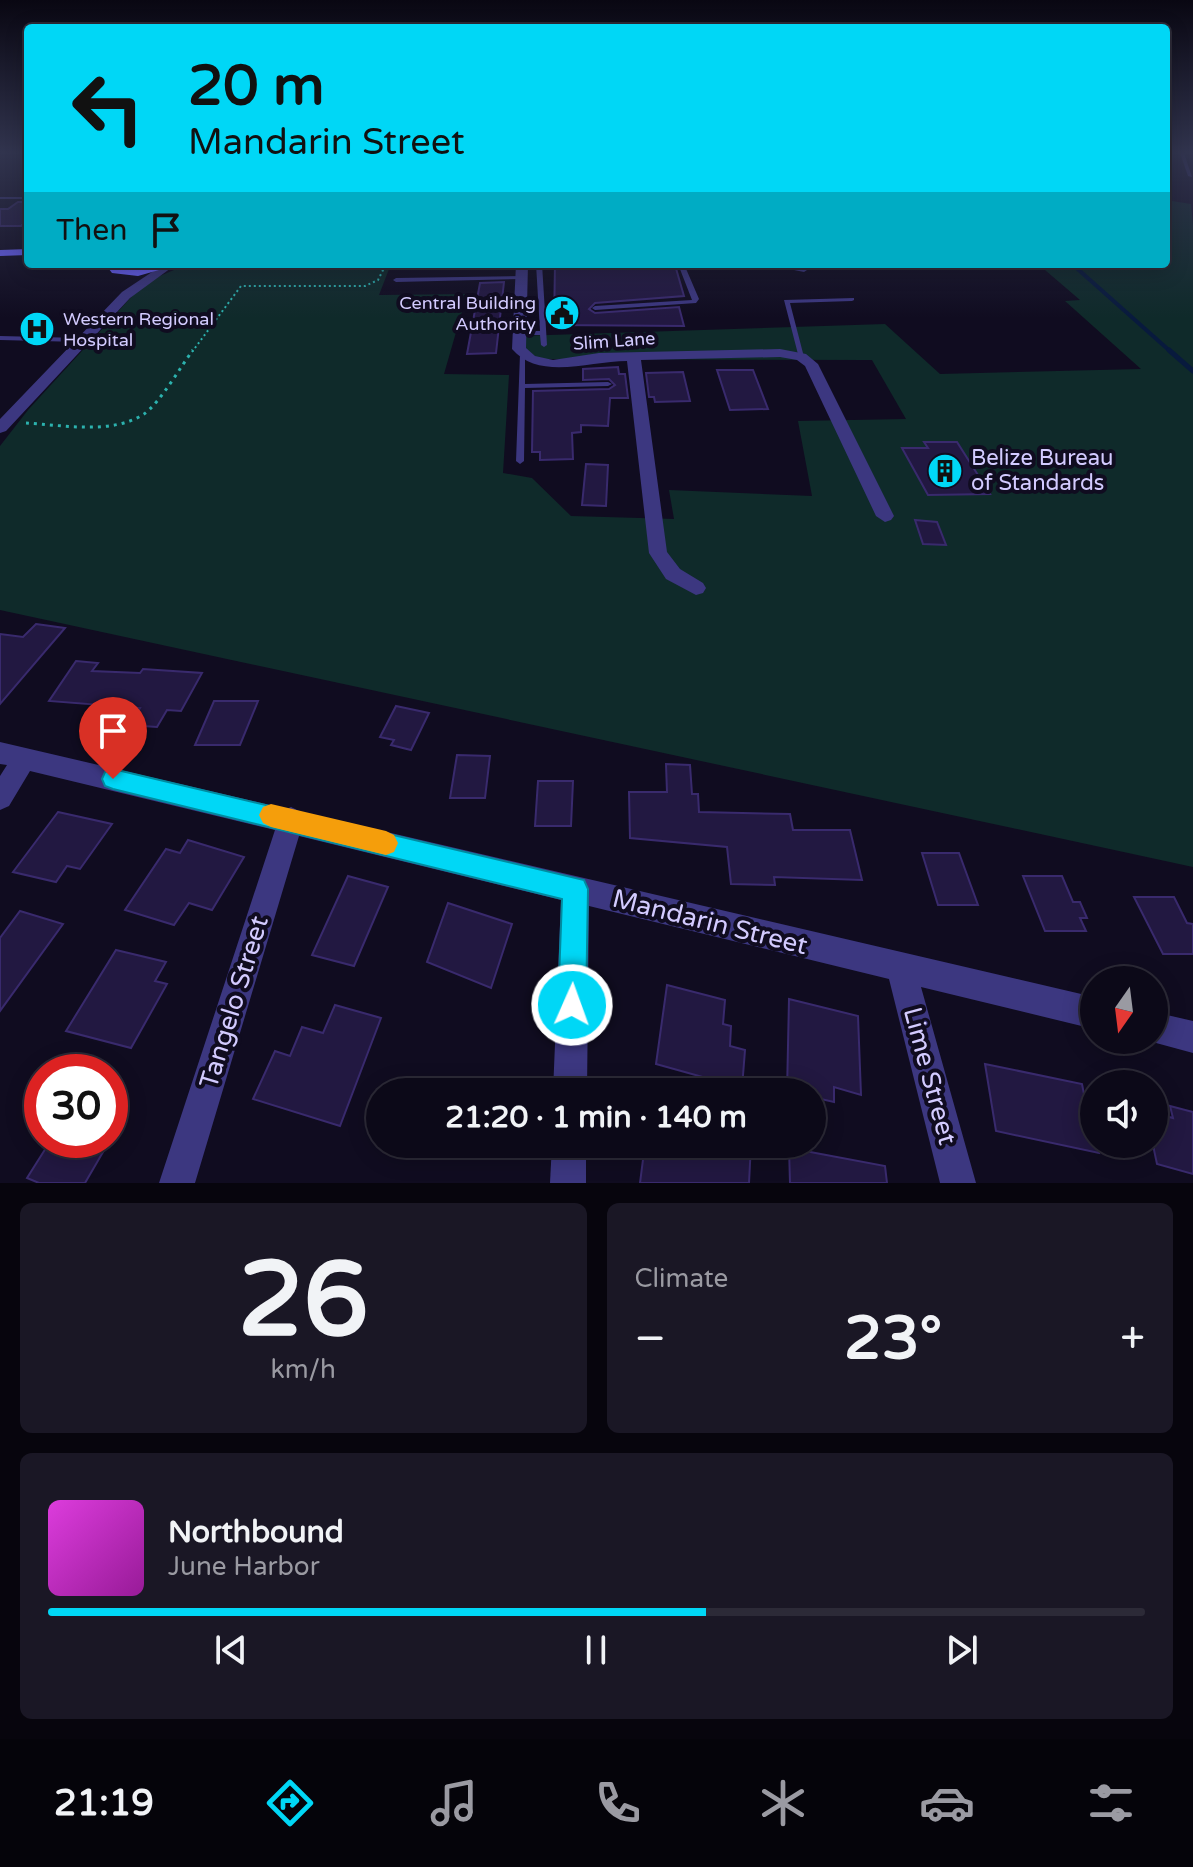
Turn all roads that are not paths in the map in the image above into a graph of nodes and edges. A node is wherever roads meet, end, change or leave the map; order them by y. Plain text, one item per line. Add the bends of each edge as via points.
1 (24, 252) edge
2 (0, 253) edge
3 (113, 268) edge
4 (116, 268) edge
5 (159, 268) edge
6 (166, 268) edge
7 (539, 268) edge
8 (683, 268) edge
9 (792, 268) edge
10 (804, 270) dead end
11 (539, 274) junction
12 (521, 275) edge
13 (396, 280) dead end
14 (540, 283) junction
15 (126, 295) junction
16 (852, 299) dead end
17 (595, 308) dead end
18 (519, 333) junction
19 (543, 333) junction
20 (0, 338) edge
21 (80, 340) junction
22 (544, 345) dead end
23 (522, 355) junction
24 (633, 356) junction
25 (801, 357) junction
26 (608, 384) dead end
27 (522, 386) junction
28 (2, 425) edge
29 (520, 461) dead end
30 (885, 516) dead end
31 (696, 588) dead end
32 (12, 756) edge
33 (0, 798) edge
34 (291, 820) junction
35 (575, 889) junction
36 (901, 968) junction
37 (1080, 1010) edge
38 (1168, 1031) edge
39 (1193, 1037) edge
40 (570, 1078) edge
41 (569, 1158) edge
42 (177, 1183) edge
43 (568, 1183) edge
44 (958, 1183) edge

1 - 2 main road
3 - 15 street via 127,281
4 - 5 main road via 138,273
6 - 15 street
7 - 11 lane
8 - 17 lane via 694,302
9 - 10 lane
11 - 12 lane
11 - 14 lane
12 - 13 lane
12 - 14 lane
12 - 18 street
14 - 19 lane
15 - 21 street
16 - 25 lane via 786,301
18 - 19 lane
18 - 23 street
19 - 22 lane
20 - 21 lane
21 - 28 street
23 - 24 street, Slim Lane via 553,364
23 - 27 lane
24 - 25 street, Slim Lane
24 - 31 street via 658,553 673,574
25 - 30 street via 815,369
26 - 27 lane
27 - 29 lane
32 - 33 street
32 - 34 street, Mandarin Street
34 - 35 street, Mandarin Street
34 - 42 street, Tangelo Street
35 - 36 street, Mandarin Street
35 - 40 street
36 - 37 street, Mandarin Street
36 - 44 street, Lime Street
38 - 39 street
41 - 43 street

